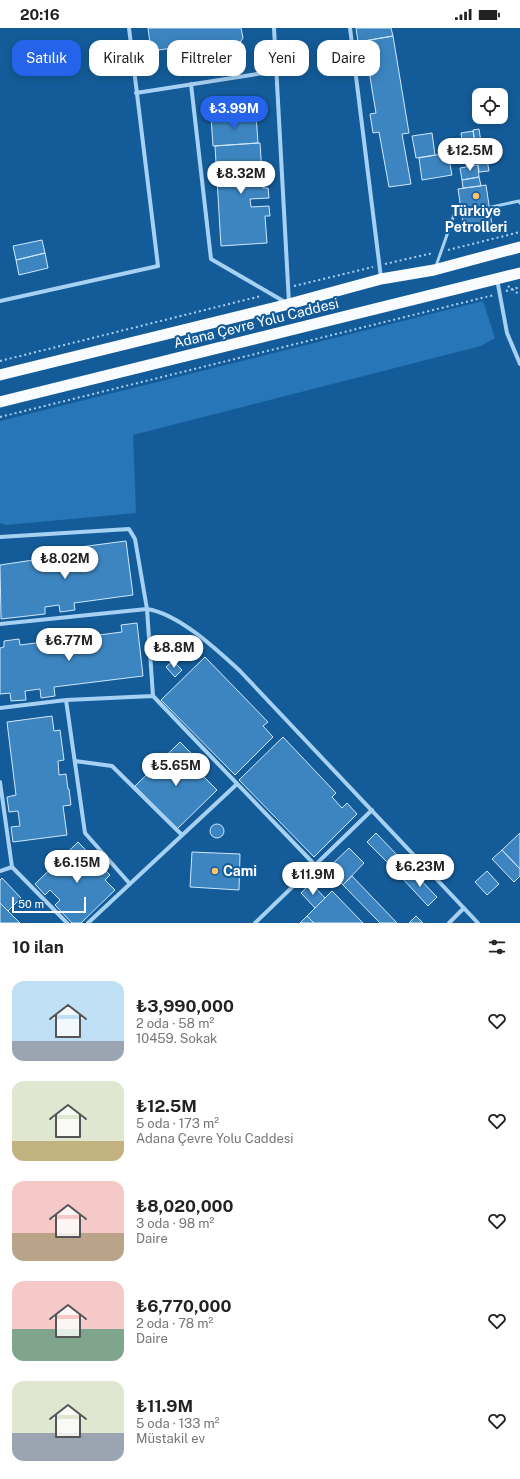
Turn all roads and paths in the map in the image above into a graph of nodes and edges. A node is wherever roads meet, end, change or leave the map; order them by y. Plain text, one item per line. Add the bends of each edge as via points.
1 (129, 28) edge
2 (274, 28) edge
3 (350, 28) edge
4 (275, 40) edge
5 (254, 74) edge
6 (277, 76) edge
7 (191, 84) junction
8 (136, 93) junction
9 (520, 203) edge
10 (520, 247) edge
11 (434, 270) junction
12 (520, 274) edge
13 (381, 279) junction
14 (497, 279) junction
15 (520, 287) edge
16 (500, 293) junction
17 (0, 301) edge
18 (289, 304) junction
19 (520, 364) edge
20 (0, 375) edge
21 (0, 402) edge
22 (0, 417) edge
23 (0, 537) edge
24 (146, 608) junction
25 (0, 624) edge
26 (153, 696) junction
27 (66, 700) junction
28 (0, 708) edge
29 (75, 761) junction
30 (0, 782) edge
31 (237, 784) junction
32 (372, 810) junction
33 (182, 835) junction
34 (315, 865) junction
35 (12, 867) junction
36 (0, 871) edge
37 (130, 884) junction
38 (464, 908) junction
39 (67, 923) edge
40 (88, 923) edge
41 (255, 923) edge
42 (449, 923) edge
43 (478, 923) edge

1 - 8 street
2 - 4 street
3 - 13 street
5 - 7 street
6 - 18 street
7 - 8 street
7 - 18 street via 211,259
8 - 17 street via 158,266
9 - 11 lane via 519,201 454,215
10 - 11 highway, Adana Çevre Yolu Caddesi
11 - 13 highway, Adana Çevre Yolu Caddesi
12 - 14 highway, Adana Çevre Yolu Caddesi
13 - 18 highway, Adana Çevre Yolu Caddesi
14 - 16 street
14 - 21 highway, Adana Çevre Yolu Caddesi
15 - 16 path
16 - 19 street via 507,333
16 - 22 path
18 - 20 highway, Adana Çevre Yolu Caddesi
23 - 24 street via 129,529 135,539
24 - 25 street
24 - 26 street
24 - 32 street via 155,610 200,635 240,671
26 - 27 street
26 - 31 street
27 - 28 street
27 - 29 street
29 - 33 street via 112,766
29 - 37 street via 85,833
30 - 35 street
31 - 33 street
31 - 34 street
32 - 34 street
32 - 38 street
33 - 37 street
34 - 41 street
35 - 36 street
35 - 39 street
37 - 40 street
38 - 42 street
38 - 43 street

